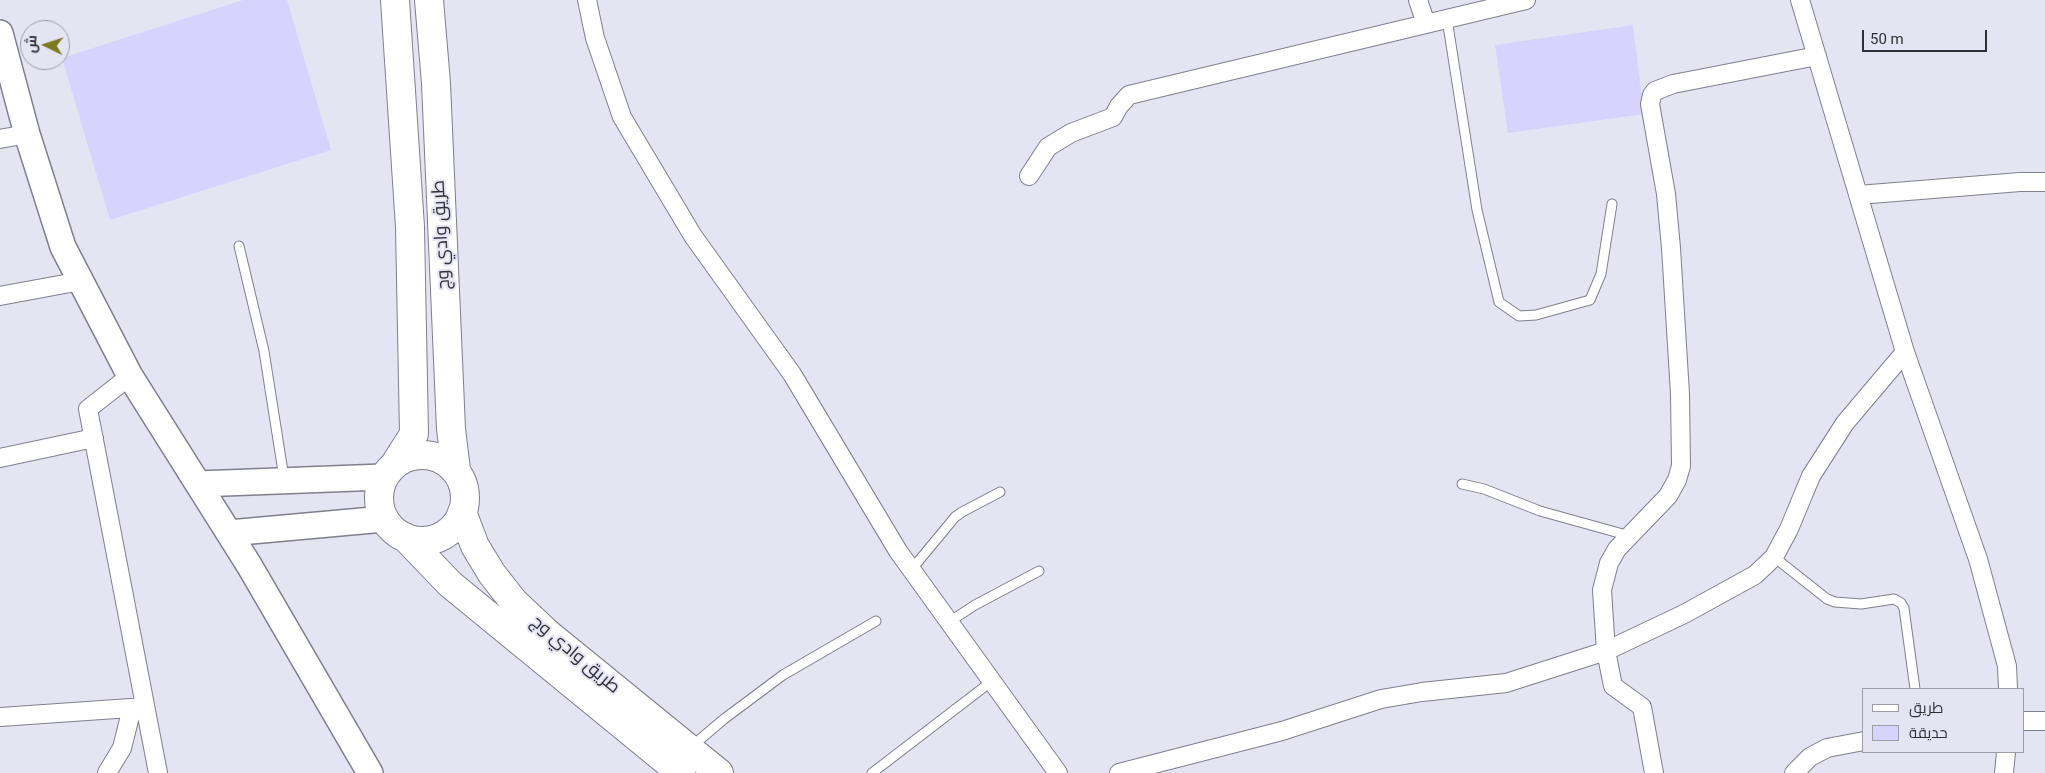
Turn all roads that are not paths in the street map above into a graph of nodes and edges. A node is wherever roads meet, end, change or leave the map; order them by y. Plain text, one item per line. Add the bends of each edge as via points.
1 (395, 0) edge
2 (429, 0) edge
3 (587, 0) edge
4 (1418, 0) edge
5 (1526, 0) edge
6 (1800, 0) edge
7 (1447, 19) junction
8 (1426, 24) junction
9 (0, 33) edge
10 (1816, 56) junction
11 (27, 134) junction
12 (0, 139) edge
13 (1029, 176) dead end
14 (2045, 182) edge
15 (1858, 194) junction
16 (1612, 204) dead end
17 (239, 246) dead end
18 (81, 281) junction
19 (0, 296) edge
20 (1905, 352) junction
21 (130, 376) junction
22 (94, 438) junction
23 (0, 458) edge
24 (456, 470) junction
25 (389, 471) junction
26 (284, 481) junction
27 (198, 484) junction
28 (1462, 484) dead end
29 (1000, 492) dead end
30 (462, 512) junction
31 (384, 518) junction
32 (229, 533) junction
33 (1631, 536) junction
34 (405, 537) junction
35 (1774, 557) junction
36 (912, 569) junction
37 (1039, 571) dead end
38 (876, 621) dead end
39 (949, 622) junction
40 (1606, 651) junction
41 (992, 681) junction
42 (1915, 688) edge
43 (2008, 688) edge
44 (139, 708) junction
45 (0, 717) edge
46 (2025, 721) edge
47 (2045, 721) edge
48 (1862, 741) edge
49 (2006, 753) edge
50 (685, 761) edge
51 (108, 773) edge
52 (158, 773) edge
53 (370, 773) edge
54 (719, 773) edge
55 (872, 773) edge
56 (1058, 773) edge
57 (1118, 773) edge
58 (1654, 773) edge
59 (1794, 773) edge
60 (2004, 773) edge

1 - 25 main road, طريق وادي وج via 410,228 414,434
2 - 24 main road, طريق وادي وج via 436,83 451,429
3 - 36 street via 595,38 622,117 692,236 792,374 893,543
4 - 8 street
5 - 7 street
6 - 10 street
7 - 8 street
7 - 16 lane via 1477,210 1499,302 1519,316 1536,315 1590,300 1601,274
8 - 13 street via 1129,95 1113,117 1071,133 1048,147
9 - 11 street
10 - 15 street
10 - 33 street via 1673,84 1652,95 1650,104 1666,194 1671,248 1681,466 1668,496
11 - 12 street
11 - 18 street via 63,247
14 - 15 street
15 - 20 street
17 - 26 lane via 264,351
18 - 19 street
18 - 21 street
20 - 35 street via 1845,423 1811,476
20 - 43 street via 1978,559 2007,666
21 - 22 street via 88,409
21 - 27 street
22 - 23 street
22 - 44 street
24 - 25 main road via 445,461 417,455
24 - 30 main road via 463,483
25 - 26 street
25 - 31 main road via 379,492 379,506
26 - 27 street
27 - 32 street
28 - 33 lane via 1540,511
29 - 36 lane via 956,517
30 - 34 main road via 446,534 432,539
30 - 50 main road, طريق وادي وج via 475,546 514,602
31 - 32 street
31 - 34 main road via 392,530
32 - 53 street
33 - 40 street via 1617,549 1609,563 1602,590
34 - 50 main road, طريق وادي وج via 450,584
35 - 40 street via 1755,575
35 - 42 lane via 1835,602 1901,602
36 - 39 street
37 - 39 lane
38 - 50 lane via 783,675 724,719
39 - 41 street
40 - 57 street via 1506,682 1381,699 1282,731
40 - 58 street via 1613,686 1642,707
41 - 55 lane
41 - 56 street
44 - 45 street
44 - 51 street
44 - 52 street
46 - 47 street
48 - 59 street via 1827,748 1810,757
49 - 60 street
50 - 54 main road, طريق وادي وج

